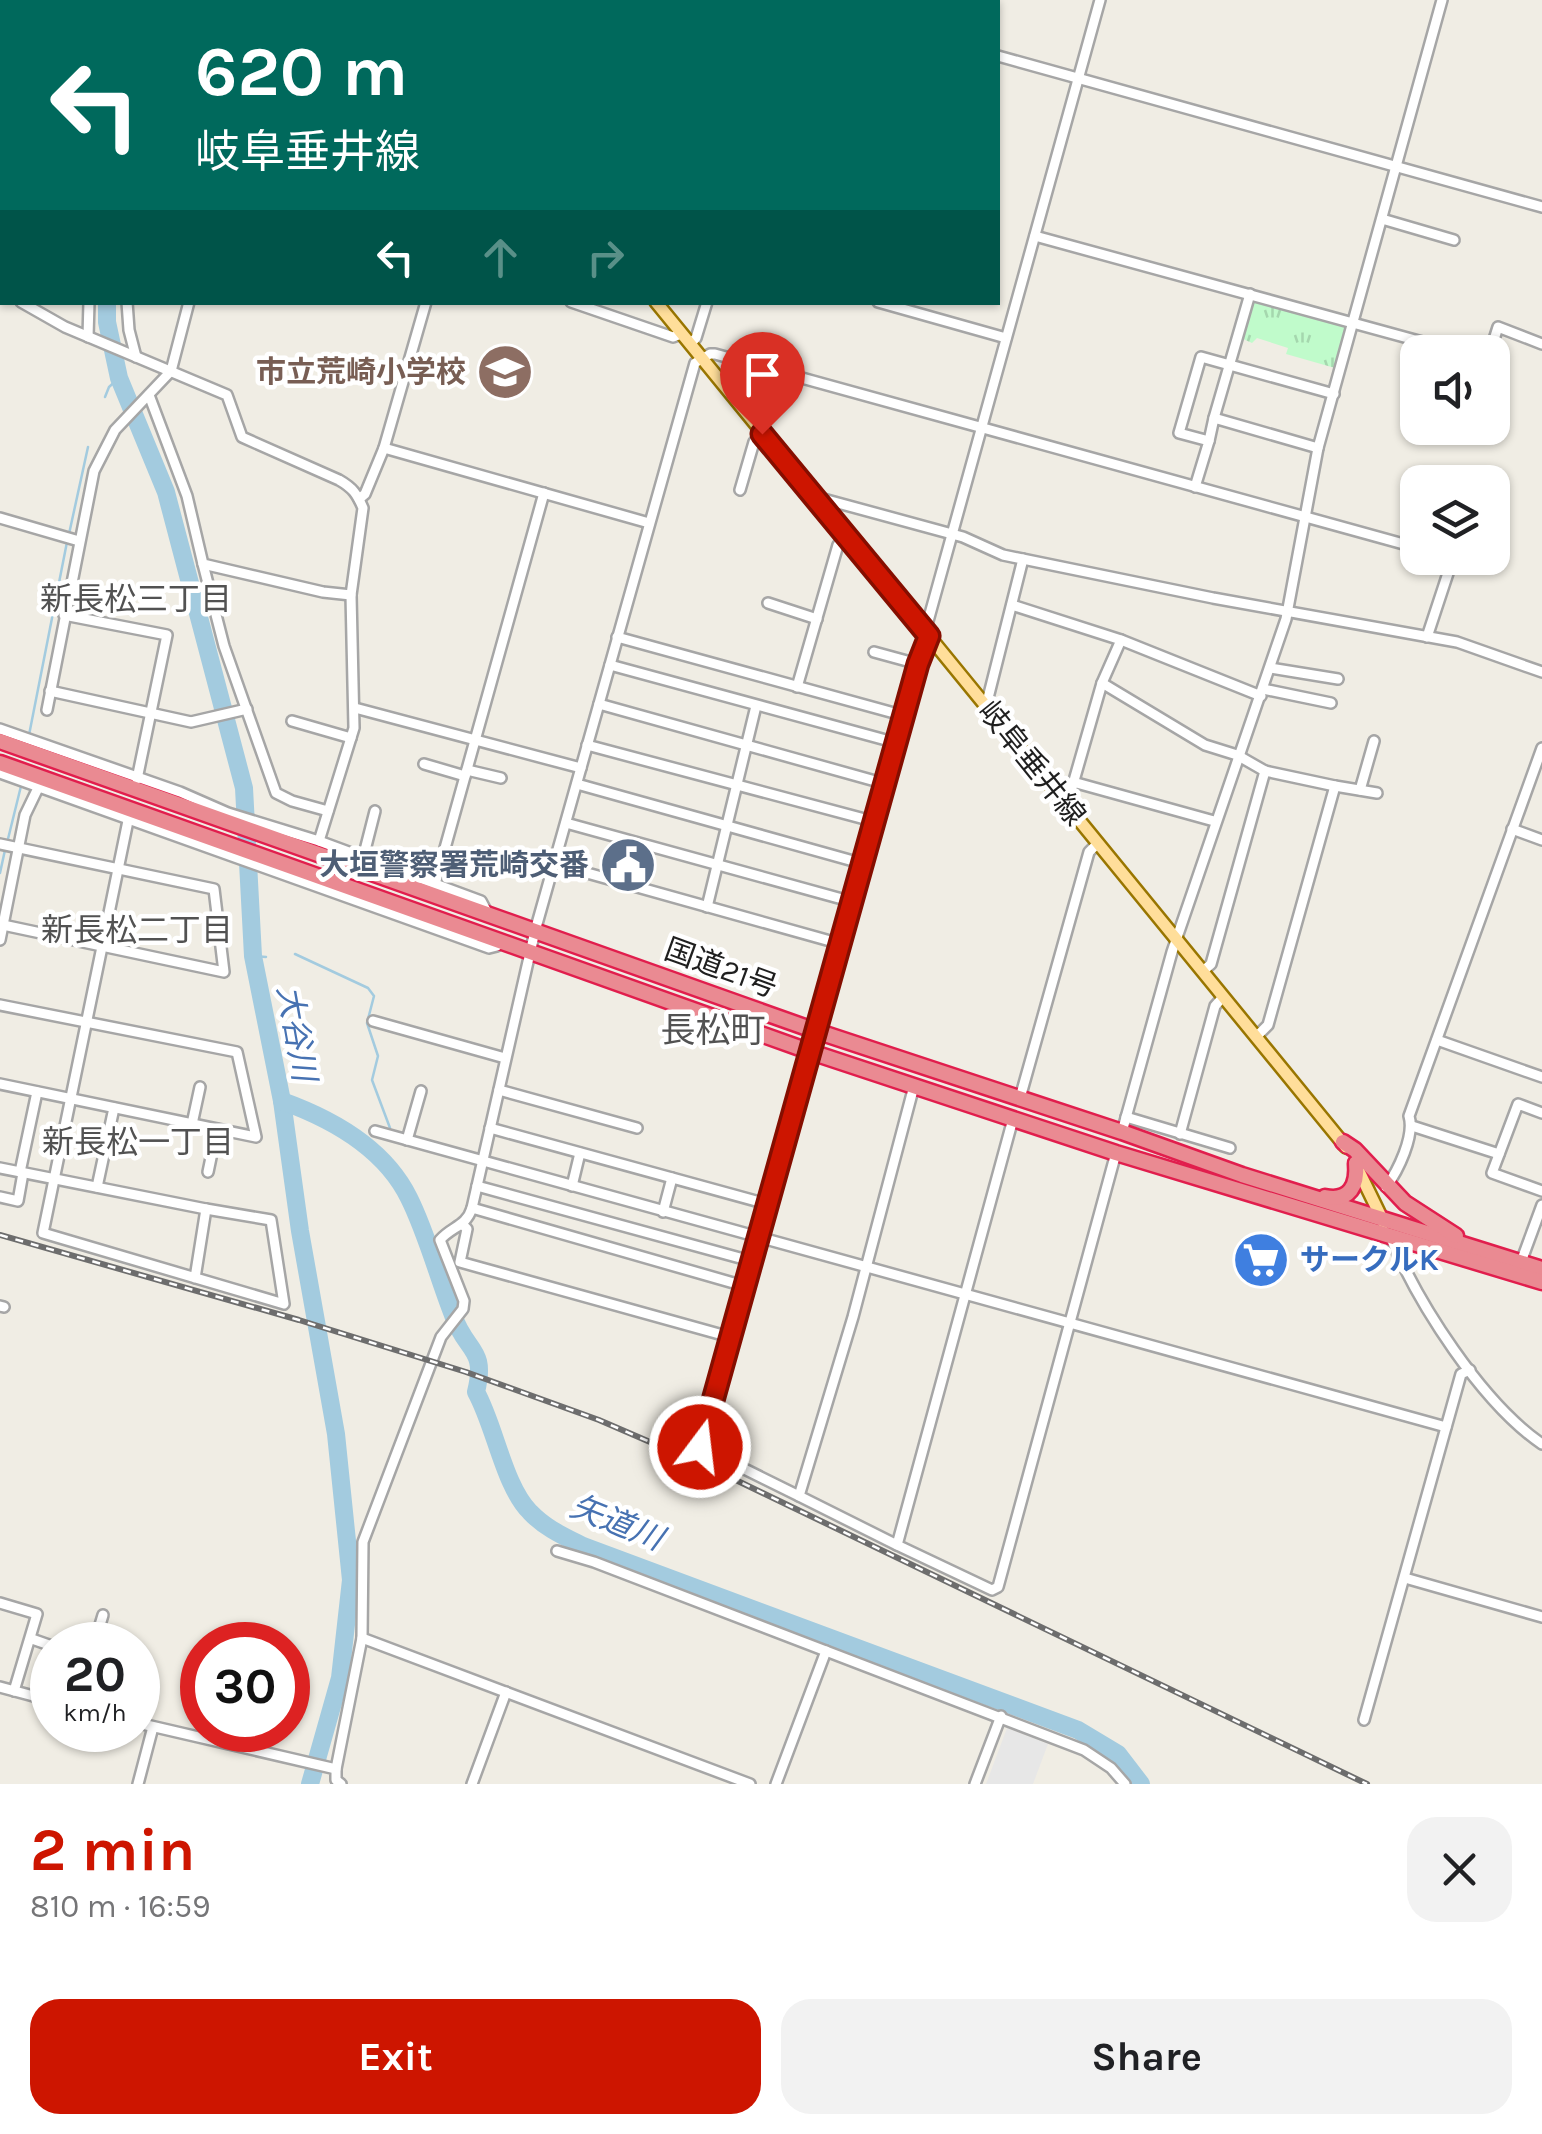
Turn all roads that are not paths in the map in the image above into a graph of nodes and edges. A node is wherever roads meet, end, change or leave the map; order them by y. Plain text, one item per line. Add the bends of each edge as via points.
1 (1100, 0) edge
2 (1442, 0) edge
3 (1000, 57) edge
4 (1078, 78) junction
5 (1397, 166) junction
6 (1542, 207) edge
7 (1382, 219) junction
8 (1035, 236) junction
9 (1454, 240) dead end
10 (1250, 294) junction
11 (27, 305) edge
12 (88, 305) edge
13 (128, 305) edge
14 (188, 305) edge
15 (425, 305) edge
16 (586, 305) edge
17 (658, 305) edge
18 (706, 305) edge
19 (889, 305) edge
20 (1354, 323) junction
21 (1495, 335) edge
22 (1400, 336) edge
23 (91, 338) junction
24 (1006, 338) junction
25 (686, 339) junction
26 (1542, 344) edge
27 (134, 356) junction
28 (701, 359) junction
29 (1230, 365) junction
30 (171, 371) junction
31 (1334, 394) junction
32 (146, 398) junction
33 (1214, 418) junction
34 (982, 428) junction
35 (762, 434) junction
36 (1209, 441) junction
37 (384, 448) junction
38 (1318, 448) junction
39 (1196, 487) junction
40 (740, 490) dead end
41 (544, 493) junction
42 (813, 496) junction
43 (359, 499) junction
44 (0, 518) edge
45 (1305, 518) junction
46 (649, 523) junction
47 (951, 533) junction
48 (847, 537) junction
49 (79, 541) junction
50 (1400, 543) edge
51 (1022, 559) junction
52 (203, 564) junction
53 (1447, 575) edge
54 (351, 596) junction
55 (768, 603) dead end
56 (1012, 605) junction
57 (1287, 611) junction
58 (64, 615) junction
59 (817, 619) junction
60 (927, 634) junction
61 (617, 637) junction
62 (1426, 637) junction
63 (1121, 640) junction
64 (874, 652) dead end
65 (918, 664) junction
66 (610, 666) junction
67 (1270, 668) junction
68 (1542, 672) edge
69 (1338, 679) dead end
70 (1102, 683) junction
71 (797, 687) junction
72 (50, 691) junction
73 (1262, 692) junction
74 (1331, 703) dead end
75 (599, 704) junction
76 (756, 706) junction
77 (986, 706) junction
78 (355, 708) junction
79 (47, 710) dead end
80 (244, 710) junction
81 (150, 712) junction
82 (905, 716) junction
83 (292, 721) dead end
84 (0, 729) edge
85 (352, 738) junction
86 (476, 739) junction
87 (10, 740) edge
88 (1374, 741) dead end
89 (897, 743) junction
90 (587, 745) junction
91 (746, 745) junction
92 (35, 747) junction
93 (1542, 748) edge
94 (1237, 756) junction
95 (424, 764) dead end
96 (1, 767) edge
97 (581, 768) junction
98 (1265, 770) junction
99 (466, 773) junction
100 (500, 778) dead end
101 (137, 780) junction
102 (34, 781) junction
103 (1073, 782) junction
104 (577, 784) junction
105 (886, 784) junction
106 (736, 786) junction
107 (1335, 786) junction
108 (1360, 790) junction
109 (1377, 793) dead end
110 (1066, 805) junction
111 (328, 811) junction
112 (376, 811) dead end
113 (129, 818) junction
114 (229, 818) junction
115 (876, 822) junction
116 (1214, 822) junction
117 (566, 823) junction
118 (726, 824) junction
119 (1512, 829) junction
120 (271, 833) junction
121 (319, 840) junction
122 (1542, 840) edge
123 (1098, 842) junction
124 (10, 846) edge
125 (225, 848) junction
126 (363, 858) junction
127 (555, 864) junction
128 (864, 864) junction
129 (716, 866) junction
130 (120, 869) junction
131 (435, 884) junction
132 (853, 902) junction
133 (707, 907) junction
134 (489, 917) junction
135 (3, 925) junction
136 (534, 931) junction
137 (1176, 938) junction
138 (0, 940) edge
139 (841, 944) junction
140 (104, 946) junction
141 (530, 950) junction
142 (1203, 971) junction
143 (1223, 996) junction
144 (0, 1005) edge
145 (373, 1021) dead end
146 (86, 1023) junction
147 (816, 1031) junction
148 (1257, 1036) junction
149 (1437, 1040) junction
150 (812, 1052) junction
151 (505, 1058) junction
152 (1542, 1077) edge
153 (0, 1084) edge
154 (914, 1086) junction
155 (200, 1087) dead end
156 (499, 1090) junction
157 (37, 1092) junction
158 (421, 1092) dead end
159 (1020, 1098) junction
160 (72, 1099) junction
161 (114, 1108) junction
162 (1542, 1114) edge
163 (1013, 1119) junction
164 (192, 1124) junction
165 (1124, 1125) junction
166 (1412, 1126) junction
167 (490, 1128) junction
168 (637, 1128) dead end
169 (218, 1129) junction
170 (375, 1131) dead end
171 (1180, 1134) junction
172 (406, 1140) junction
173 (1342, 1142) junction
174 (1230, 1148) dead end
175 (580, 1153) junction
176 (1116, 1153) junction
177 (1499, 1154) junction
178 (482, 1161) junction
179 (1356, 1163) junction
180 (0, 1168) edge
181 (21, 1172) junction
182 (208, 1172) dead end
183 (1242, 1175) junction
184 (54, 1178) junction
185 (672, 1178) junction
186 (97, 1186) junction
187 (477, 1186) junction
188 (572, 1186) junction
189 (1386, 1186) junction
190 (1542, 1191) edge
191 (600, 1194) junction
192 (0, 1197) edge
193 (626, 1202) junction
194 (767, 1204) junction
195 (1542, 1205) edge
196 (472, 1208) junction
197 (206, 1209) junction
198 (663, 1212) junction
199 (592, 1218) junction
200 (1382, 1220) junction
201 (463, 1224) junction
202 (622, 1226) junction
203 (758, 1236) junction
204 (1390, 1236) junction
205 (618, 1250) junction
206 (1497, 1254) junction
207 (751, 1261) junction
208 (1521, 1262) junction
209 (865, 1265) junction
210 (1542, 1269) edge
211 (195, 1278) junction
212 (1542, 1282) edge
213 (744, 1286) junction
214 (967, 1294) junction
215 (1070, 1322) junction
216 (730, 1337) junction
217 (1467, 1366) junction
218 (1446, 1428) junction
219 (1542, 1444) edge
220 (798, 1496) junction
221 (896, 1545) junction
222 (557, 1552) dead end
223 (1405, 1578) junction
224 (0, 1603) edge
225 (103, 1615) dead end
226 (1542, 1617) edge
227 (35, 1622) edge
228 (101, 1622) edge
229 (362, 1638) junction
230 (30, 1644) edge
231 (826, 1651) junction
232 (0, 1687) edge
233 (14, 1691) junction
234 (506, 1692) junction
235 (30, 1695) edge
236 (1001, 1716) junction
237 (1364, 1720) dead end
238 (160, 1729) edge
239 (146, 1752) edge
240 (333, 1768) junction
241 (138, 1784) edge
242 (340, 1784) edge
243 (472, 1784) edge
244 (750, 1784) edge
245 (776, 1784) edge
246 (976, 1784) edge
247 (1125, 1784) edge

1 - 4 street
2 - 5 street
3 - 4 street
4 - 5 street
4 - 8 street
5 - 6 street
5 - 7 street
7 - 9 street
7 - 20 street
8 - 10 street
8 - 24 street
10 - 20 street
10 - 29 street
11 - 23 street
12 - 23 street
13 - 27 street
14 - 30 street
15 - 37 street
16 - 25 street
17 - 25 main road, 岐阜垂井線
18 - 25 street via 698,334
19 - 24 street
20 - 22 street
20 - 31 street
21 - 26 street via 1498,327
23 - 27 street
24 - 34 street
25 - 28 main road, 岐阜垂井線
27 - 30 street
28 - 34 street via 715,354
28 - 35 main road, 岐阜垂井線
28 - 46 street via 692,367
29 - 31 street
29 - 33 street
29 - 36 street via 1202,357 1179,433
30 - 32 street
30 - 43 street via 227,395 242,437 339,480
31 - 38 street
32 - 49 street via 103,448
32 - 52 street via 187,496
33 - 36 street
33 - 38 street
34 - 39 street
34 - 47 street
35 - 40 street
35 - 42 main road, 岐阜垂井線
36 - 39 street
37 - 41 street
37 - 43 street
38 - 45 street
39 - 45 street
41 - 46 street
41 - 86 street
42 - 47 street
42 - 48 main road, 岐阜垂井線
43 - 54 street
44 - 49 street
45 - 50 street
45 - 57 street
46 - 61 street
47 - 51 street
47 - 60 street
48 - 59 street via 838,545
48 - 60 main road, 岐阜垂井線
49 - 58 street
51 - 56 street
51 - 57 street
52 - 54 street
52 - 80 street
53 - 62 street
54 - 78 street
55 - 59 street
56 - 63 street
56 - 77 street
57 - 62 street
57 - 67 street
58 - 72 street
58 - 81 street via 167,635
59 - 71 street
60 - 65 street
60 - 77 main road, 岐阜垂井線
61 - 66 street
61 - 71 street
62 - 68 street
63 - 70 street
63 - 73 street
64 - 65 street
65 - 82 street
66 - 75 street
66 - 76 street
67 - 69 street
67 - 73 street
70 - 94 street via 1205,745
70 - 103 street
71 - 82 street
72 - 79 street
72 - 81 street
73 - 74 street
73 - 94 street
75 - 90 street
75 - 91 street
76 - 89 street
76 - 91 street
77 - 110 main road, 岐阜垂井線
78 - 85 street
78 - 86 street
80 - 81 street via 191,722
80 - 111 street via 276,792
81 - 101 street
82 - 89 street
83 - 85 street
84 - 87 street
85 - 111 street
86 - 97 street
86 - 99 street
87 - 92 highway, 国道21号
88 - 108 street
89 - 105 street
90 - 97 street
90 - 106 street
91 - 105 street
91 - 106 street
92 - 101 street
92 - 114 highway, 国道21号
93 - 119 street
94 - 98 street
94 - 116 street
95 - 99 street
96 - 102 highway, 国道21号
97 - 104 street
98 - 107 street
98 - 142 street via 1212,964
99 - 100 street
99 - 131 street
101 - 114 street
102 - 113 street
102 - 124 street
102 - 125 highway, 国道21号
103 - 110 street
103 - 116 street
104 - 117 street
104 - 118 street
105 - 115 street
106 - 115 street
106 - 118 street
107 - 108 street
107 - 148 street via 1268,1025
108 - 109 street
110 - 123 main road, 岐阜垂井線
111 - 121 street
112 - 126 street
113 - 125 street
113 - 130 street
114 - 120 highway, 国道21号
115 - 128 street
116 - 137 street
117 - 127 street
117 - 129 street
118 - 128 street
118 - 129 street
119 - 122 street
119 - 149 street
120 - 121 street
120 - 134 highway, 国道21号
121 - 126 street
123 - 137 main road, 岐阜垂井線
123 - 159 street via 1089,852
124 - 130 street
124 - 135 street
125 - 141 highway, 国道21号
126 - 131 street
127 - 133 street
127 - 136 street
128 - 132 street
129 - 132 street
129 - 133 street
130 - 140 street
130 - 140 street via 214,889 224,972
131 - 134 street via 481,901
132 - 139 street
133 - 139 street
134 - 136 highway, 国道21号
135 - 138 street
135 - 140 street
136 - 141 street
136 - 147 highway, 国道21号
137 - 142 main road, 岐阜垂井線
137 - 165 street
139 - 147 street
140 - 146 street
141 - 150 highway, 国道21号
141 - 151 street
142 - 143 main road, 岐阜垂井線
143 - 148 main road, 岐阜垂井線
143 - 171 street
144 - 146 street
145 - 151 street
146 - 160 street
146 - 169 street via 237,1052 256,1138
147 - 150 street
147 - 159 highway, 国道21号
148 - 173 main road, 岐阜垂井線
149 - 152 street
149 - 166 street via 1409,1116
150 - 154 highway, 国道21号
150 - 194 street
151 - 156 street
153 - 157 street
154 - 163 highway, 国道21号
154 - 209 street
155 - 164 street
156 - 167 street
156 - 168 street
157 - 160 street
157 - 181 street
158 - 172 street
159 - 165 highway, 国道21号
160 - 161 street
160 - 184 street
161 - 164 street
161 - 186 street
162 - 177 street via 1518,1104
163 - 176 highway, 国道21号
163 - 214 street
164 - 169 street
165 - 171 street
165 - 183 highway, 国道21号
166 - 177 street
166 - 189 street
167 - 175 street
167 - 178 street
169 - 182 street
170 - 172 street
171 - 174 street
172 - 178 street
173 - 179 main road, 岐阜垂井線
173 - 189 highway
175 - 185 street
175 - 188 street
176 - 204 highway, 国道21号
176 - 215 street
177 - 190 street via 1492,1174
178 - 187 street
178 - 188 street
179 - 183 highway via 1358,1178 1344,1197
179 - 200 main road, 岐阜垂井線
180 - 181 street
181 - 184 street
181 - 192 street via 18,1201
183 - 200 highway, 国道21号
184 - 186 street
184 - 211 street via 44,1233
185 - 194 street
185 - 198 street
186 - 197 street
187 - 196 street
187 - 199 street
188 - 191 street
189 - 206 highway via 1428,1220
191 - 193 street
191 - 199 street
193 - 198 street
193 - 202 street
194 - 203 street
195 - 208 street
196 - 201 street
196 - 205 street
197 - 211 street
197 - 211 street via 271,1220 284,1304
198 - 203 street
199 - 202 street
200 - 204 main road, 岐阜垂井線
200 - 206 highway, 国道21号
201 - 216 street via 460,1262
201 - 229 street via 440,1240 462,1309 446,1328 363,1542
202 - 205 street
202 - 207 street
203 - 207 street
203 - 209 street
204 - 212 highway, 国道21号
204 - 217 street
205 - 213 street
206 - 208 highway, 国道21号
207 - 213 street
208 - 210 highway, 国道21号
209 - 214 street
209 - 220 street
213 - 216 street
214 - 215 street
214 - 221 street
215 - 218 street
215 - 221 street via 998,1587 992,1590
216 - 220 street via 700,1447
217 - 218 street
217 - 219 street via 1506,1416
218 - 223 street
220 - 221 street
222 - 231 street
223 - 226 street
223 - 237 street
224 - 227 street via 36,1614
225 - 228 street
229 - 234 street
229 - 240 street
230 - 233 street
231 - 236 street
231 - 245 street
232 - 233 street
233 - 235 street
234 - 243 street
234 - 244 street
236 - 246 street
236 - 247 street via 1084,1750
238 - 240 street
239 - 241 street
240 - 242 street

